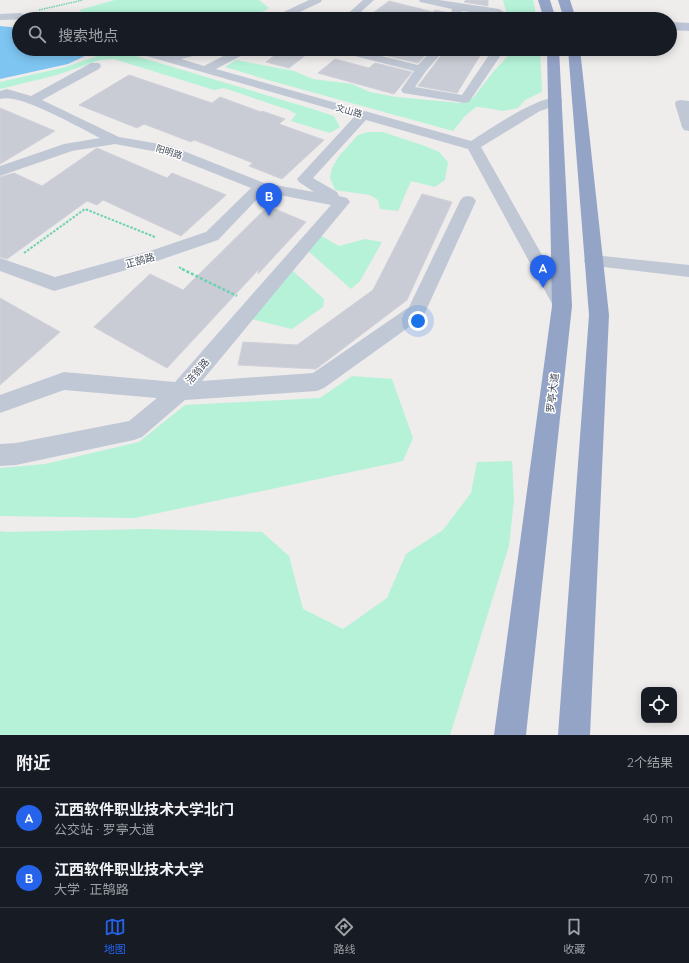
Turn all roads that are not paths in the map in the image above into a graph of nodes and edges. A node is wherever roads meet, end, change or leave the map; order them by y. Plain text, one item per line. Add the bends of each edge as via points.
1 (316, 0) edge
2 (369, 0) edge
3 (424, 0) edge
4 (544, 0) edge
5 (564, 0) edge
6 (458, 7) junction
7 (291, 12) edge
8 (355, 12) edge
9 (457, 12) edge
10 (499, 12) edge
11 (548, 12) edge
12 (568, 12) edge
13 (0, 18) edge
14 (12, 18) edge
15 (677, 26) edge
16 (689, 27) edge
17 (159, 56) edge
18 (176, 56) edge
19 (233, 56) edge
20 (368, 56) edge
21 (433, 56) edge
22 (494, 56) edge
23 (553, 56) edge
24 (575, 56) edge
25 (167, 58) junction
26 (95, 66) dead end
27 (421, 69) junction
28 (207, 70) junction
29 (0, 95) edge
30 (32, 100) junction
31 (556, 101) junction
32 (689, 105) edge
33 (363, 115) junction
34 (689, 127) edge
35 (115, 140) junction
36 (473, 146) junction
37 (0, 171) edge
38 (261, 187) junction
39 (468, 201) dead end
40 (342, 202) junction
41 (593, 261) junction
42 (3, 266) edge
43 (689, 271) edge
44 (562, 306) junction
45 (180, 391) junction
46 (0, 404) edge
47 (0, 455) edge
48 (510, 735) edge
49 (574, 735) edge

1 - 7 street
2 - 8 street
3 - 6 street
4 - 11 highway
5 - 12 highway
6 - 9 street
6 - 10 street
13 - 14 street
15 - 16 main road
17 - 25 street, 文山路
18 - 25 street
19 - 28 street
20 - 27 street
21 - 27 street
22 - 27 street via 464,99 407,90
23 - 31 highway, 罗亭大道
24 - 41 highway
25 - 28 street, 文山路
26 - 30 street
28 - 33 street, 文山路
29 - 30 street, 阳明路 via 7,93
30 - 35 street, 阳明路
31 - 36 street via 535,108
31 - 44 highway, 罗亭大道
32 - 34 street via 681,104
33 - 36 street, 文山路
33 - 40 street via 304,178
35 - 37 street via 69,147
35 - 38 street, 阳明路 via 166,149
36 - 44 street
38 - 40 street, 阳明路
38 - 42 street, 正鹄路 via 212,236 157,256 54,284
39 - 45 street via 416,312 317,382
40 - 45 street, 涪翁路
41 - 43 street
41 - 49 highway via 599,315
44 - 48 highway, 罗亭大道
45 - 46 street via 64,381
45 - 47 street, 涪翁路 via 134,430

